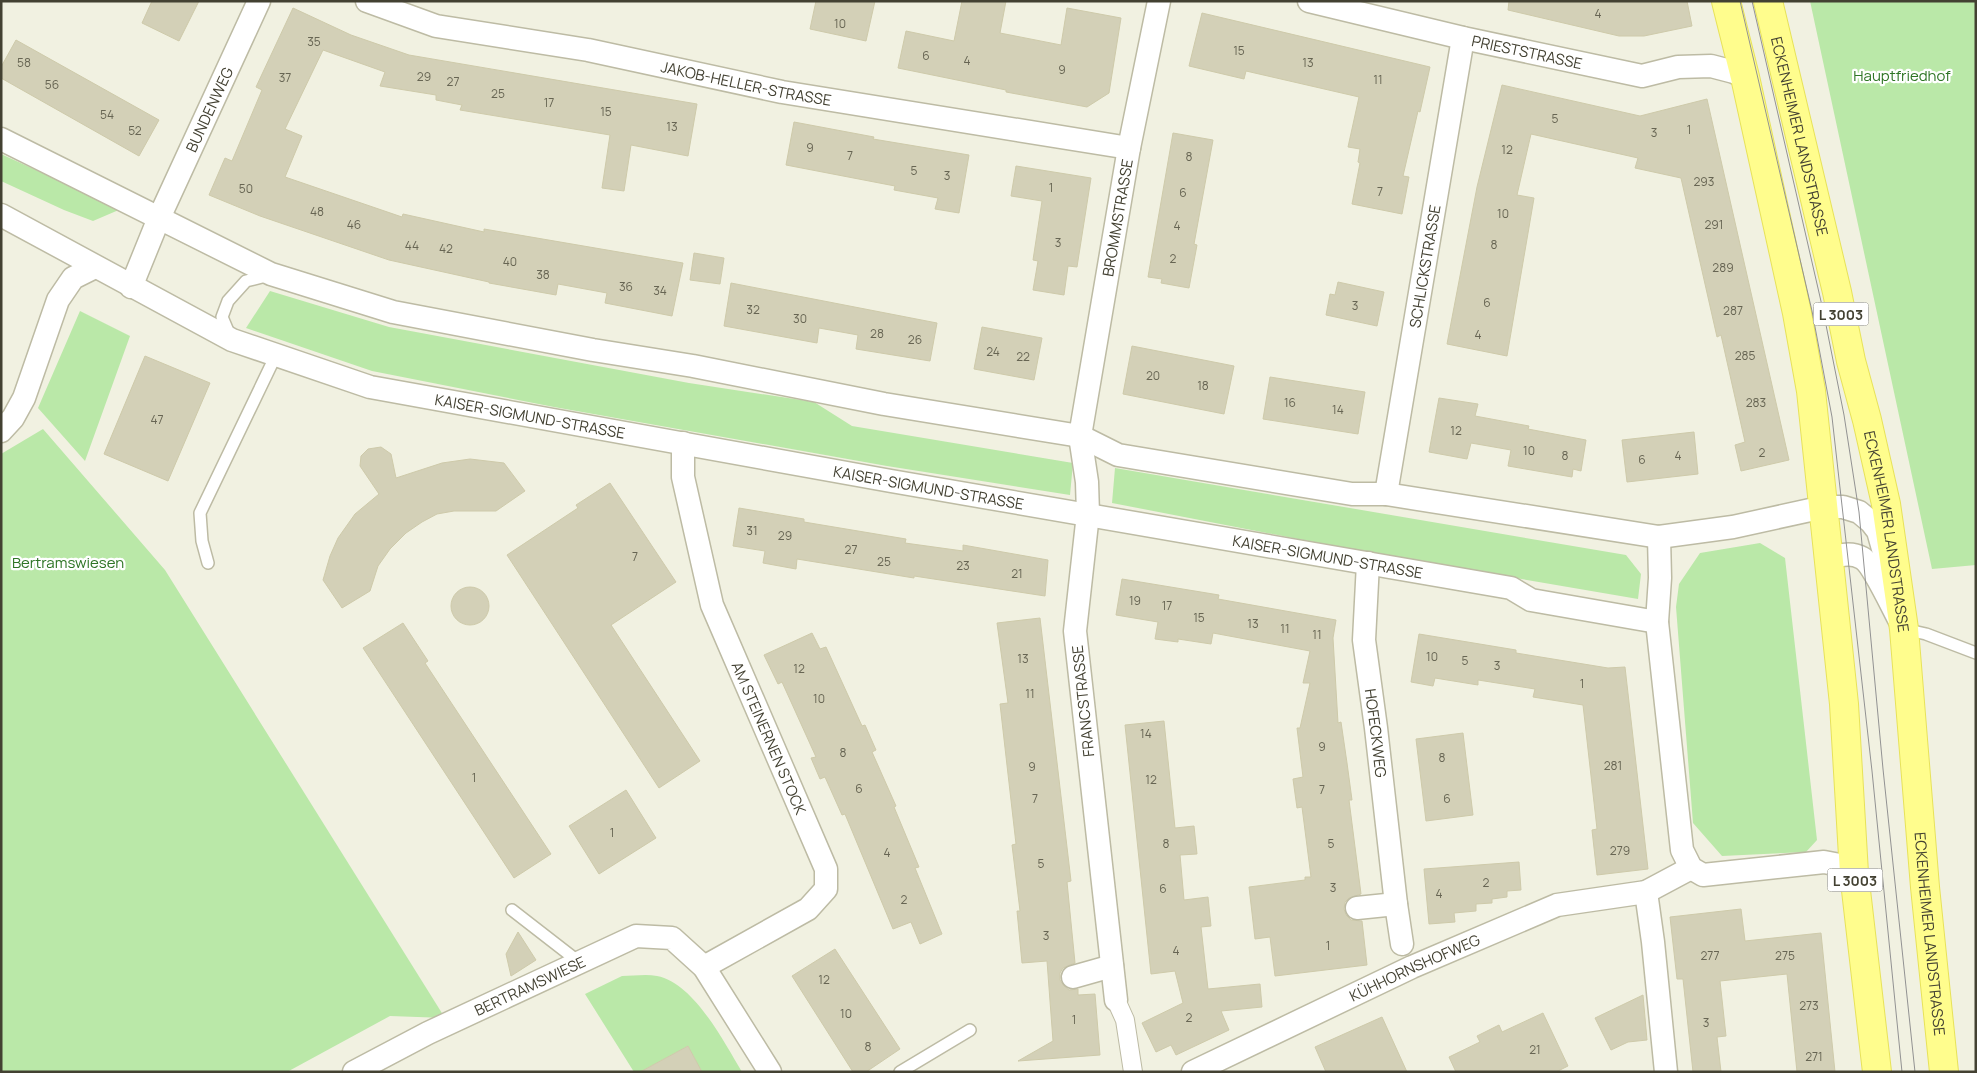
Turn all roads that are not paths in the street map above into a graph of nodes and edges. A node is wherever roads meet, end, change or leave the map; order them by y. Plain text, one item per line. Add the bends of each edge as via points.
1 (259, 1) edge
2 (367, 1) edge
3 (1158, 1) edge
4 (1309, 1) edge
5 (1726, 1) edge
6 (1768, 1) edge
7 (1463, 38) junction
8 (1745, 77) junction
9 (1, 139) edge
10 (1128, 148) junction
11 (1, 215) edge
12 (160, 218) junction
13 (94, 267) junction
14 (271, 274) junction
15 (132, 287) junction
16 (232, 340) junction
17 (276, 355) junction
18 (1, 431) edge
19 (1080, 436) junction
20 (683, 443) junction
21 (1386, 494) junction
22 (1824, 507) junction
23 (1088, 514) junction
24 (1659, 537) junction
25 (1828, 560) junction
26 (208, 563) dead end
27 (1368, 563) junction
28 (1899, 620) junction
29 (1657, 622) junction
30 (1976, 653) edge
31 (1691, 868) junction
32 (1854, 873) junction
33 (1646, 892) junction
34 (1396, 904) junction
35 (1357, 908) dead end
36 (512, 910) dead end
37 (1402, 944) dead end
38 (579, 962) junction
39 (1112, 966) junction
40 (704, 967) junction
41 (1073, 977) dead end
42 (1116, 1000) joint
43 (970, 1030) dead end
44 (354, 1072) edge
45 (770, 1072) edge
46 (900, 1072) edge
47 (1133, 1072) edge
48 (1193, 1072) edge
49 (1666, 1072) edge
50 (1877, 1072) edge
51 (1944, 1072) edge

1 - 12 street, BUNDENWEG
2 - 10 street, JAKOB-HELLER-STRASSE via 436,26 588,50 782,92
3 - 10 street, BROMMSTRASSE
4 - 7 street, PRIESTSTRASSE
5 - 8 main road, L 3003
6 - 28 main road, ECKENHEIMER LANDSTRASSE / L 3003 via 1886,504
7 - 8 street, PRIESTSTRASSE via 1642,76 1678,67 1711,66
7 - 21 street, SCHLICKSTRASSE
8 - 22 main road, L 3003 via 1811,391
9 - 12 street
10 - 19 street, BROMMSTRASSE
11 - 13 street, KAISER-SIGMUND-STRASSE
12 - 14 street
12 - 15 street
13 - 15 street, KAISER-SIGMUND-STRASSE
13 - 18 street via 73,278 58,300 24,398
14 - 16 lane via 246,281 228,300 222,317
14 - 19 street via 393,312 884,404
15 - 16 street, KAISER-SIGMUND-STRASSE
16 - 17 street, KAISER-SIGMUND-STRASSE
17 - 20 street, KAISER-SIGMUND-STRASSE via 370,387
17 - 26 lane via 200,513
19 - 21 street via 1118,455 1352,494
19 - 23 street, FRANCSTRASSE
20 - 23 street, KAISER-SIGMUND-STRASSE
20 - 40 street, AM STEINERNEN STOCK via 683,477 712,605 826,869 826,889 808,910
21 - 24 street
22 - 24 street via 1733,527
22 - 25 main road, L 3003
22 - 28 street via 1843,507 1859,512 1878,531
23 - 27 street, KAISER-SIGMUND-STRASSE
23 - 39 street, FRANCSTRASSE via 1076,631
24 - 29 street
25 - 28 street via 1846,554 1862,558
25 - 32 main road, L 3003 via 1844,704
27 - 29 street, KAISER-SIGMUND-STRASSE via 1511,588 1531,600
27 - 34 street, HOFECKWEG via 1364,640
28 - 30 lane
28 - 51 main road, ECKENHEIMER LANDSTRASSE / L 3003
29 - 31 street via 1682,850
31 - 32 street via 1703,875 1824,862 1845,866
31 - 33 street, KÜHHORNSHOFWEG
32 - 50 main road, L 3003
33 - 48 street, KÜHHORNSHOFWEG via 1557,905 1412,967
33 - 49 street
34 - 35 street
34 - 37 street, HOFECKWEG
36 - 38 lane
38 - 40 street, BERTRAMSWIESE via 636,936 672,938
38 - 44 street, BERTRAMSWIESE via 428,1033
39 - 41 street
39 - 42 street, FRANCSTRASSE
40 - 45 street
42 - 47 street, FRANCSTRASSE via 1125,1020
43 - 46 lane

